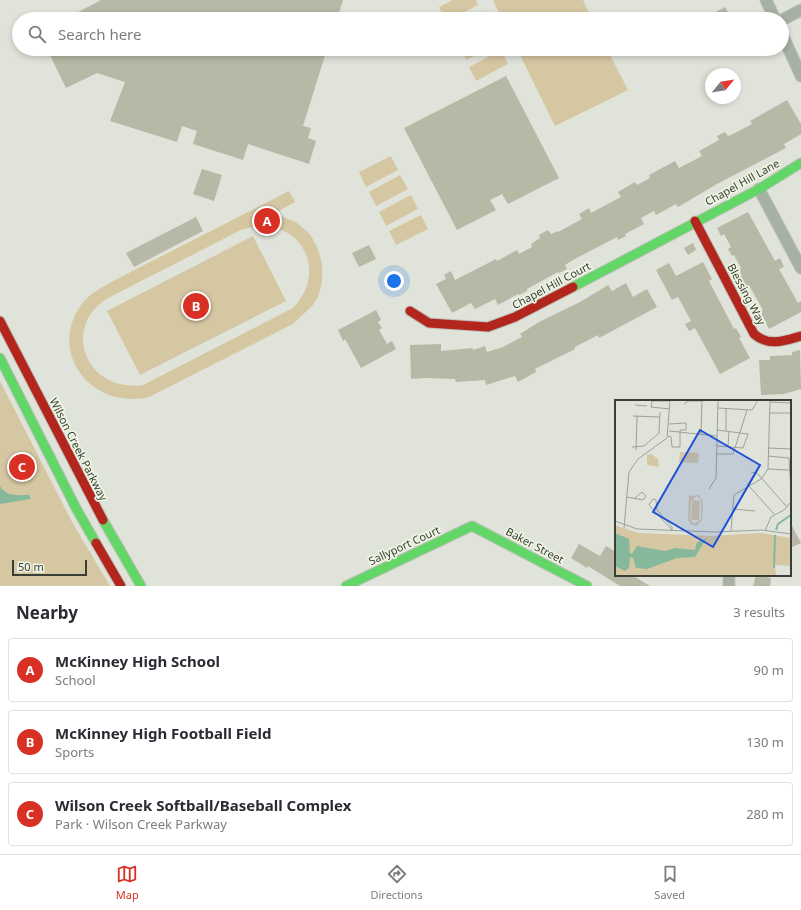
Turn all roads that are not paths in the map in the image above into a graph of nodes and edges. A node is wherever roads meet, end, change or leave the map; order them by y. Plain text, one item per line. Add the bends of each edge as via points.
1 (766, 0) edge
2 (801, 10) edge
3 (772, 12) edge
4 (789, 16) edge
5 (789, 49) edge
6 (801, 76) edge
7 (801, 163) edge
8 (759, 189) junction
9 (695, 221) junction
10 (801, 268) edge
11 (410, 311) dead end
12 (0, 321) edge
13 (801, 336) edge
14 (0, 358) edge
15 (472, 526) joint
16 (364, 582) edge
17 (121, 586) edge
18 (141, 586) edge
19 (346, 586) edge
20 (587, 586) edge

1 - 3 street
2 - 4 street
5 - 6 street
7 - 8 street, Chapel Hill Lane
8 - 9 street, Chapel Hill Lane
8 - 10 street
9 - 11 street, Chapel Hill Court via 516,317 488,327 429,323
9 - 13 street, Blessing Way via 754,334 766,343
12 - 18 street, Wilson Creek Parkway via 90,498
14 - 17 street via 77,510
15 - 16 street, Sallyport Court
15 - 20 street, Baker Street
16 - 19 street, Sallyport Court

